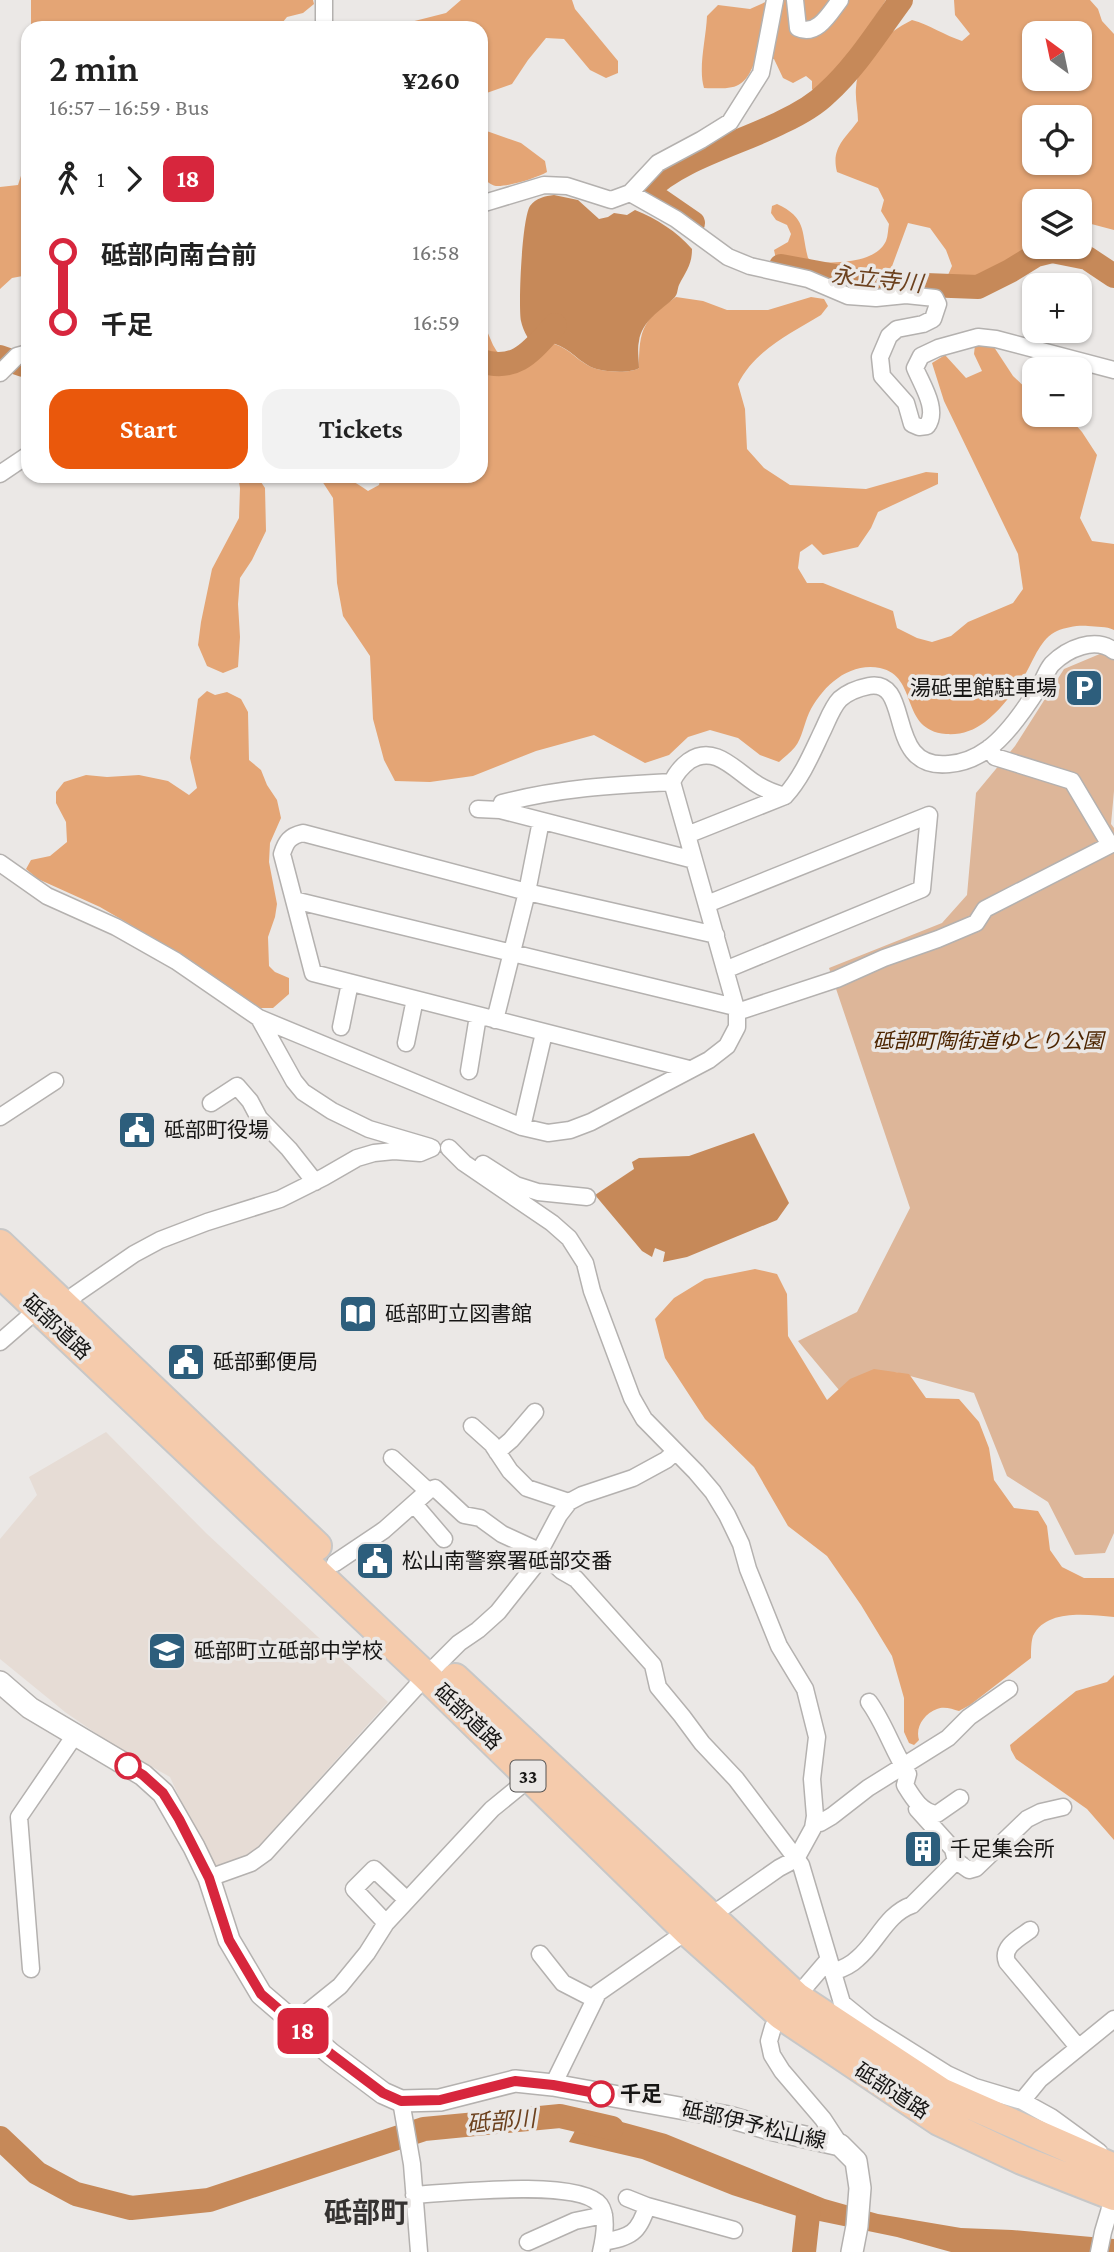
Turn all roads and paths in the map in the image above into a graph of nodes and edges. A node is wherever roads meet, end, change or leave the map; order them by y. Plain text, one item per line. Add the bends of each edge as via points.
1 (324, 0) edge
2 (775, 0) edge
3 (795, 0) edge
4 (840, 0) edge
5 (324, 21) edge
6 (630, 193) junction
7 (488, 202) edge
8 (1114, 370) edge
9 (21, 459) edge
10 (0, 474) edge
11 (1114, 651) edge
12 (989, 748) junction
13 (672, 782) junction
14 (785, 796) junction
15 (478, 809) dead end
16 (500, 810) junction
17 (541, 821) junction
18 (687, 835) junction
19 (694, 860) junction
20 (0, 863) edge
21 (527, 892) junction
22 (294, 900) junction
23 (707, 904) junction
24 (716, 935) junction
25 (512, 953) junction
26 (725, 970) junction
27 (350, 983) junction
28 (415, 999) junction
29 (736, 1009) junction
30 (478, 1016) junction
31 (259, 1018) junction
32 (495, 1020) junction
33 (341, 1027) dead end
34 (544, 1032) junction
35 (406, 1043) dead end
36 (689, 1069) junction
37 (469, 1071) dead end
38 (55, 1081) dead end
39 (211, 1103) dead end
40 (0, 1117) edge
41 (522, 1127) junction
42 (432, 1148) junction
43 (449, 1148) junction
44 (315, 1182) junction
45 (587, 1197) dead end
46 (0, 1244) edge
47 (0, 1273) edge
48 (51, 1307) junction
49 (0, 1342) edge
50 (535, 1412) dead end
51 (472, 1426) dead end
52 (497, 1452) junction
53 (675, 1452) junction
54 (392, 1458) dead end
55 (428, 1492) junction
56 (569, 1502) junction
57 (414, 1504) junction
58 (444, 1539) dead end
59 (541, 1552) junction
60 (335, 1563) junction
61 (432, 1669) junction
62 (0, 1682) edge
63 (1009, 1689) dead end
64 (869, 1702) dead end
65 (75, 1735) junction
66 (903, 1767) junction
67 (886, 1777) junction
68 (530, 1778) junction
69 (960, 1798) dead end
70 (1063, 1807) dead end
71 (815, 1823) junction
72 (796, 1860) junction
73 (957, 1861) junction
74 (209, 1878) junction
75 (407, 1900) junction
76 (386, 1923) junction
77 (698, 1924) junction
78 (1030, 1930) dead end
79 (540, 1954) dead end
80 (831, 1966) junction
81 (31, 1969) dead end
82 (594, 1999) junction
83 (789, 2006) junction
84 (1114, 2019) edge
85 (294, 2023) junction
86 (1078, 2047) junction
87 (553, 2085) junction
88 (1022, 2101) junction
89 (403, 2111) junction
90 (840, 2145) junction
91 (1114, 2166) edge
92 (414, 2195) junction
93 (1114, 2195) edge
94 (627, 2198) dead end
95 (648, 2206) junction
96 (604, 2215) junction
97 (734, 2230) dead end
98 (528, 2242) dead end
99 (602, 2247) edge
100 (852, 2250) edge
101 (419, 2252) edge
102 (1099, 2252) edge

1 - 5 street
2 - 6 street via 761,73 730,122 658,163
3 - 4 street via 798,29 804,31 825,20
6 - 7 street via 611,200 567,186 544,185
6 - 8 street via 728,257 750,266 808,279 848,296 936,298 933,319 897,329 880,357 882,376 905,403 912,424 919,427 927,426 932,410 916,362 938,348 978,337 996,339
9 - 10 street
11 - 12 street via 1090,644 1067,652 1051,666 1006,732
12 - 14 street via 957,764 922,761 911,750 888,691 874,685 856,689 840,700
12 - 29 street via 995,757 1072,781 1110,845 985,909 976,923 836,979
13 - 14 street via 684,764 709,754 768,791
13 - 16 street via 596,785 536,794 502,803
13 - 18 street
14 - 18 street
15 - 16 street
16 - 17 street
17 - 19 street
17 - 21 street
18 - 19 street
19 - 23 street
20 - 31 street via 47,896 176,961
21 - 22 street via 303,833 285,843 282,854
21 - 24 street
21 - 25 street
22 - 25 street
22 - 27 street via 313,973
23 - 24 street
23 - 26 street via 929,816 922,889
24 - 26 street
25 - 29 street
25 - 32 street
26 - 29 street
27 - 28 street
27 - 33 street
28 - 30 street
28 - 35 street
29 - 36 street via 737,1027 727,1046
30 - 32 street
30 - 37 street
31 - 41 street
31 - 42 street via 303,1092 369,1129
32 - 34 street
34 - 36 street
34 - 41 street
36 - 41 street via 569,1130 548,1133
38 - 40 street
39 - 44 street via 237,1086
42 - 43 street
42 - 44 street via 420,1153 374,1153
43 - 45 street via 471,1156 516,1185
43 - 53 street via 569,1238 585,1264 632,1398 644,1419
44 - 48 street via 280,1199 160,1240
46 - 48 highway, 砥部道路 / 33
47 - 48 highway, 砥部道路 / 33
48 - 49 street
48 - 60 highway, 砥部道路 / 33
48 - 61 highway, 砥部道路 / 33
50 - 52 street
51 - 52 street
52 - 56 street via 527,1488
53 - 56 street via 633,1478
53 - 71 street via 713,1492 727,1515 779,1646 805,1689 817,1737
54 - 55 street
55 - 57 street
55 - 59 street via 435,1488 464,1515 480,1518
56 - 59 street
57 - 58 street
57 - 60 street
59 - 61 street via 498,1612
59 - 72 street via 583,1586 653,1665 658,1687 736,1779
60 - 61 highway, 砥部道路 / 33
61 - 68 highway, 砥部道路 / 33
61 - 74 street via 265,1853
61 - 77 highway, 砥部道路 / 33
62 - 65 main road via 30,1708
63 - 66 street
64 - 66 street
65 - 74 main road via 143,1775 163,1793
65 - 81 street via 19,1817
66 - 67 street
66 - 69 street via 908,1774 905,1785 928,1813 937,1814
67 - 71 street
67 - 73 street via 931,1822
68 - 75 street via 492,1809
68 - 77 highway, 砥部道路 / 33
70 - 73 street via 1027,1819 976,1868 969,1870
71 - 72 street
72 - 77 street
72 - 80 street
73 - 80 street via 912,1905 902,1908 859,1958 847,1967
74 - 85 main road via 229,1940 243,1965 261,1994
75 - 76 street
75 - 76 street via 374,1869 354,1889
76 - 85 street via 340,1986
77 - 82 street
77 - 83 highway, 砥部道路 / 33
78 - 86 street via 1005,1952 1007,1962
79 - 82 street via 563,1983
80 - 83 street
80 - 88 street via 842,2003 869,2025 947,2074
82 - 87 street
83 - 90 street via 772,2027 772,2055
83 - 91 highway, 砥部道路 / 33 via 941,2092
83 - 93 highway, 砥部道路 / 33 via 939,2121 1022,2160
84 - 86 street
85 - 89 main road
86 - 88 street
87 - 89 main road, 砥部伊予松山線 via 515,2081
87 - 90 main road, 砥部伊予松山線 via 729,2117
88 - 91 street via 1091,2144
89 - 92 street
90 - 100 main road, 砥部伊予松山線 via 856,2161 860,2188
92 - 96 street via 554,2189 591,2199 600,2204
92 - 101 street
93 - 102 street
94 - 95 street
95 - 97 street
95 - 99 street via 635,2231
96 - 98 street via 575,2221
96 - 99 street

